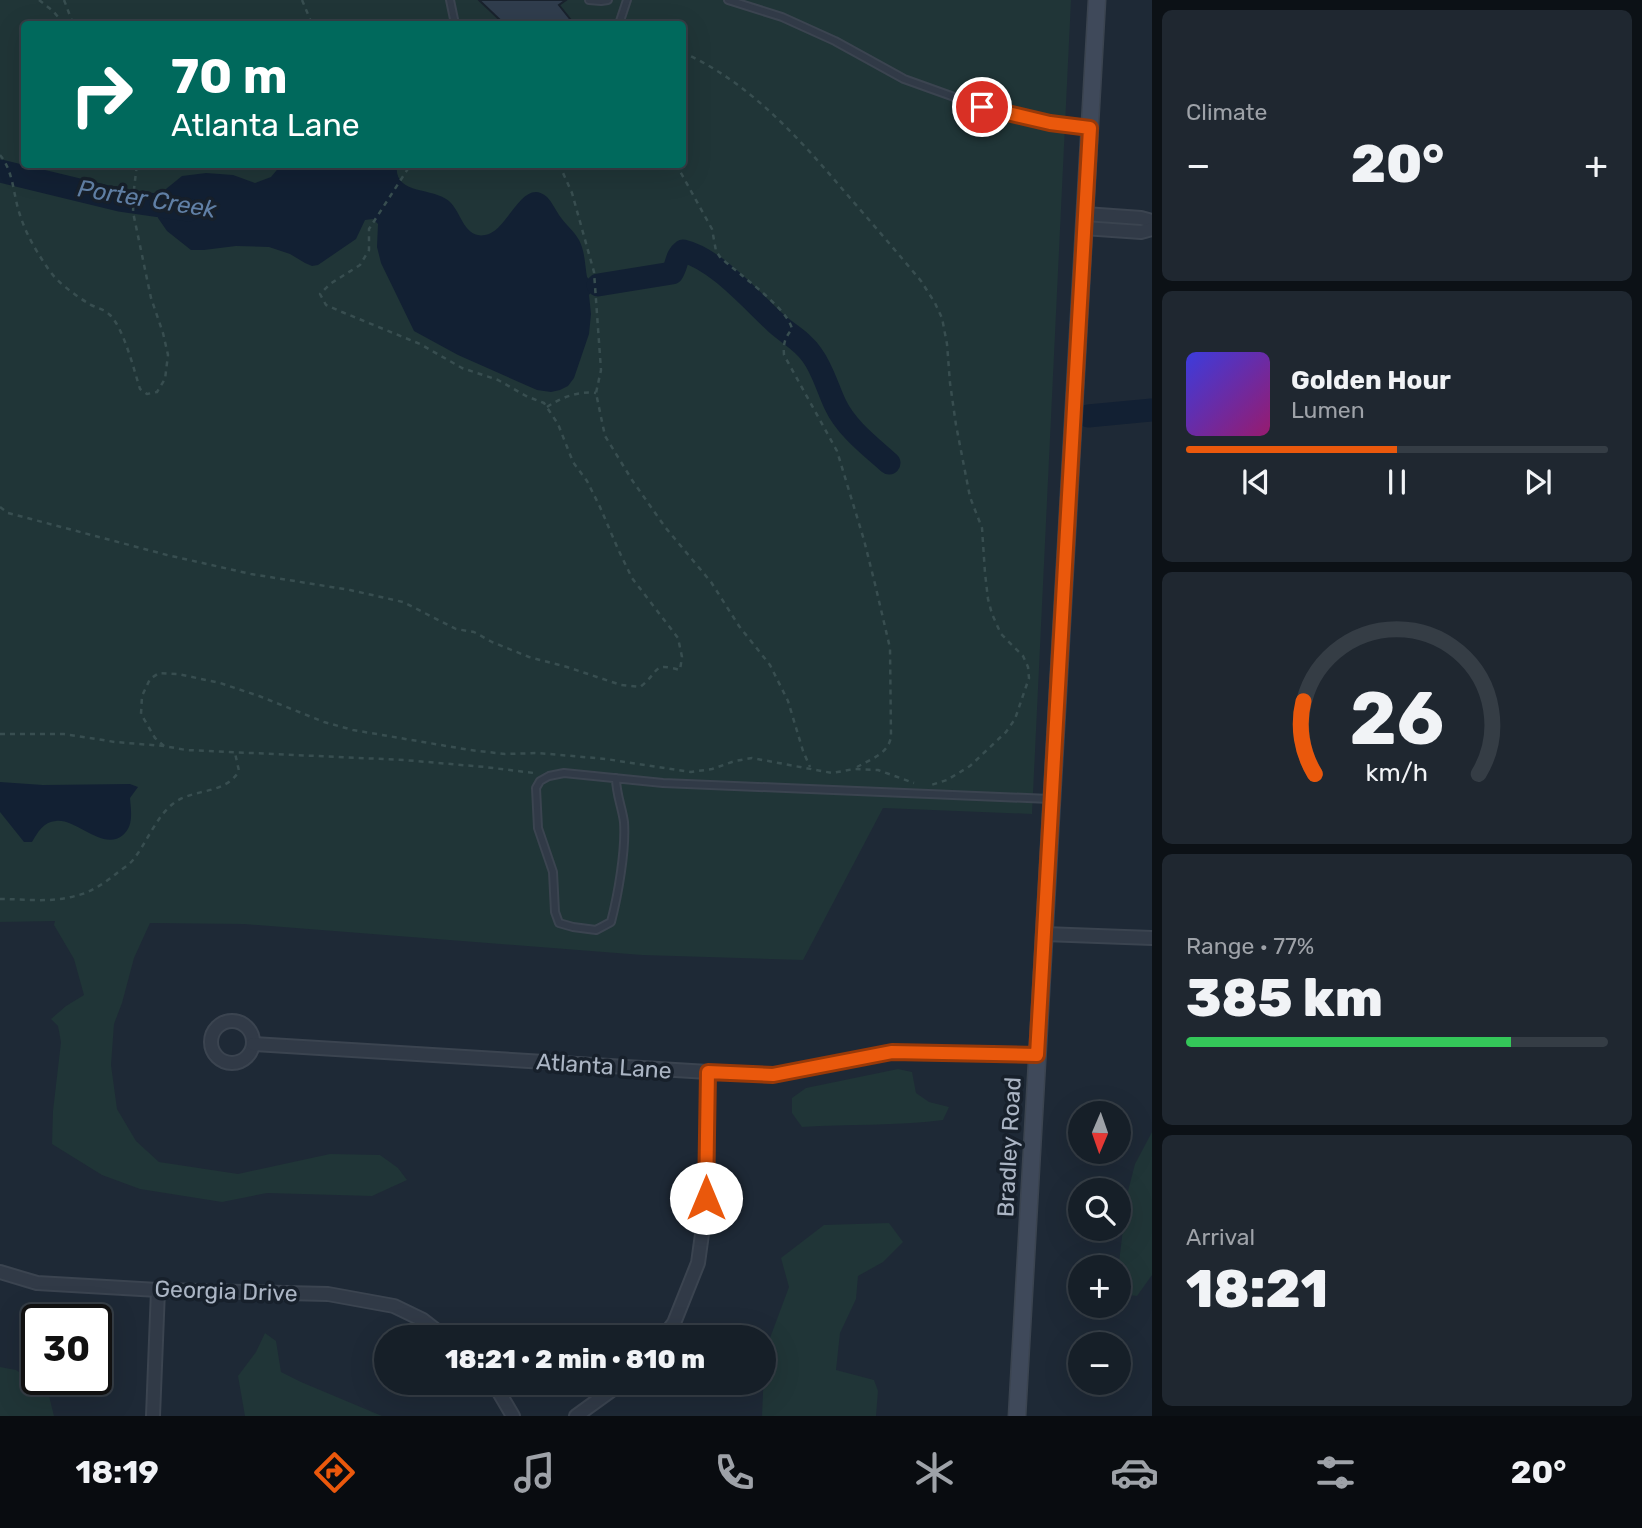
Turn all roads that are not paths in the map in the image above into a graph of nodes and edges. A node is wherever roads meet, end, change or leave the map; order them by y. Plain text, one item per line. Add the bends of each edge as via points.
1 (450, 0) edge
2 (589, 0) edge
3 (608, 0) edge
4 (627, 0) edge
5 (728, 0) edge
6 (1097, 0) edge
7 (454, 21) edge
8 (620, 21) edge
9 (1090, 128) junction
10 (1084, 221) junction
11 (1152, 221) edge
12 (1152, 229) edge
13 (616, 778) junction
14 (1052, 799) junction
15 (1044, 934) junction
16 (1152, 938) edge
17 (253, 1044) dead end
18 (1037, 1055) junction
19 (708, 1072) junction
20 (0, 1272) edge
21 (158, 1290) junction
22 (429, 1325) edge
23 (672, 1325) edge
24 (501, 1395) edge
25 (605, 1395) edge
26 (153, 1416) edge
27 (513, 1416) edge
28 (576, 1416) edge
29 (1017, 1416) edge

1 - 7 lane
2 - 3 lane
4 - 8 lane
5 - 9 lane via 782,17 904,79 982,107
6 - 9 street, Bradley Road
9 - 10 street, Bradley Road
10 - 11 street
10 - 12 street via 1141,232
10 - 14 street, Bradley Road
13 - 13 lane via 564,773 549,776 536,788 538,828 553,872 555,912 559,923 573,928 596,930 611,922 624,839
13 - 14 lane
14 - 15 street, Bradley Road
15 - 16 street
15 - 18 street, Bradley Road
17 - 19 street, Atlanta Lane
18 - 19 street, Atlanta Lane via 892,1052 773,1075
18 - 29 street, Bradley Road
19 - 23 street via 706,1198 698,1264
20 - 21 street, Georgia Drive via 37,1283
21 - 22 street, Georgia Drive via 328,1294 394,1307
21 - 26 street
24 - 27 street
25 - 28 street

